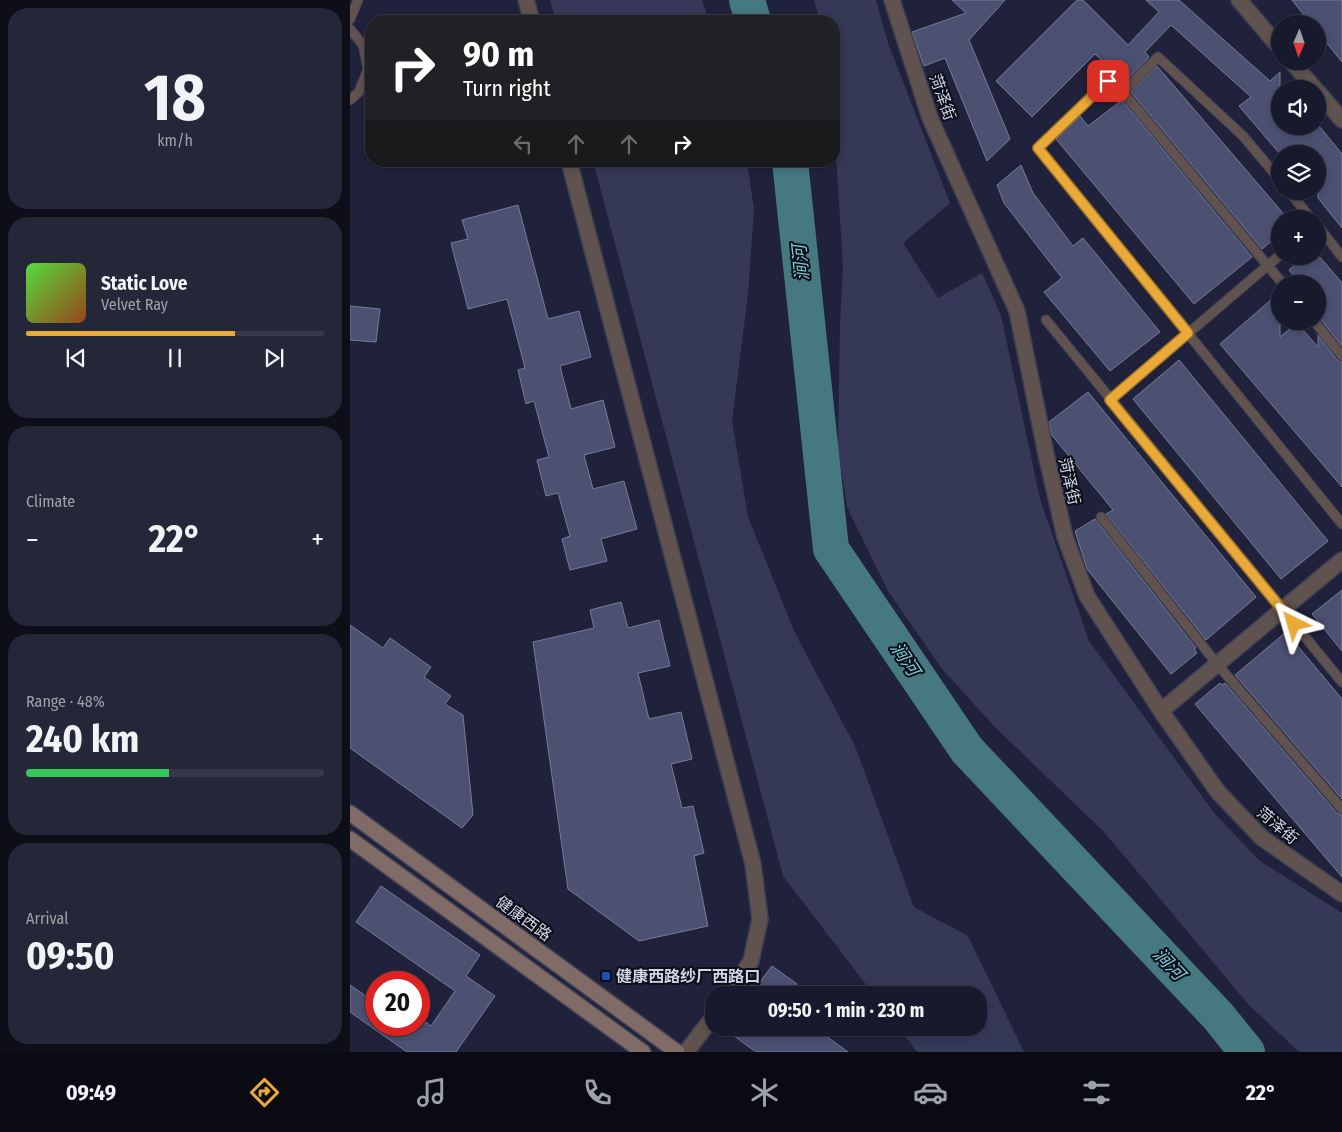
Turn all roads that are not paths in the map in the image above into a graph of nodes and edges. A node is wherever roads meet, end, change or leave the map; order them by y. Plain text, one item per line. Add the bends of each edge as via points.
1 (358, 0) edge
2 (526, 0) edge
3 (892, 0) edge
4 (1239, 0) edge
5 (530, 15) edge
6 (350, 20) edge
7 (350, 29) edge
8 (1271, 37) edge
9 (365, 55) edge
10 (1299, 70) edge
11 (365, 77) edge
12 (1307, 80) edge
13 (1123, 92) junction
14 (350, 100) edge
15 (1326, 101) edge
16 (1342, 120) edge
17 (571, 167) edge
18 (1271, 169) edge
19 (1296, 200) edge
20 (1305, 210) edge
21 (1326, 236) edge
22 (1342, 257) edge
23 (1271, 262) edge
24 (1268, 265) junction
25 (1276, 275) edge
26 (1046, 320) dead end
27 (1321, 330) edge
28 (1188, 333) junction
29 (1342, 356) edge
30 (1110, 400) junction
31 (1101, 517) dead end
32 (1342, 524) edge
33 (1342, 560) edge
34 (1281, 610) junction
35 (1217, 664) junction
36 (1342, 682) edge
37 (1161, 711) junction
38 (1342, 809) edge
39 (350, 813) edge
40 (350, 840) edge
41 (1342, 894) edge
42 (735, 986) edge
43 (705, 1028) edge
44 (643, 1052) edge
45 (677, 1052) edge
46 (686, 1052) edge

1 - 6 lane
2 - 5 street
3 - 37 street, 菏泽街 via 930,118 1017,311 1065,537 1087,596
4 - 8 street
7 - 9 lane via 363,45
10 - 12 street
11 - 14 lane via 359,92
13 - 18 lane via 1158,57 1243,136
13 - 24 lane
13 - 28 lane via 1108,81 1038,148
15 - 16 street
17 - 42 street via 753,864 760,919 751,961
19 - 20 lane
21 - 22 lane
23 - 24 lane
24 - 25 lane
24 - 28 lane
26 - 30 lane
27 - 29 lane
28 - 30 lane
28 - 32 lane
30 - 34 lane
31 - 35 lane
33 - 34 street
34 - 35 street
34 - 36 lane
35 - 37 street
35 - 38 lane
37 - 41 street, 菏泽街 via 1218,792 1262,838
39 - 45 street, 健康西路
40 - 44 street
43 - 46 street

